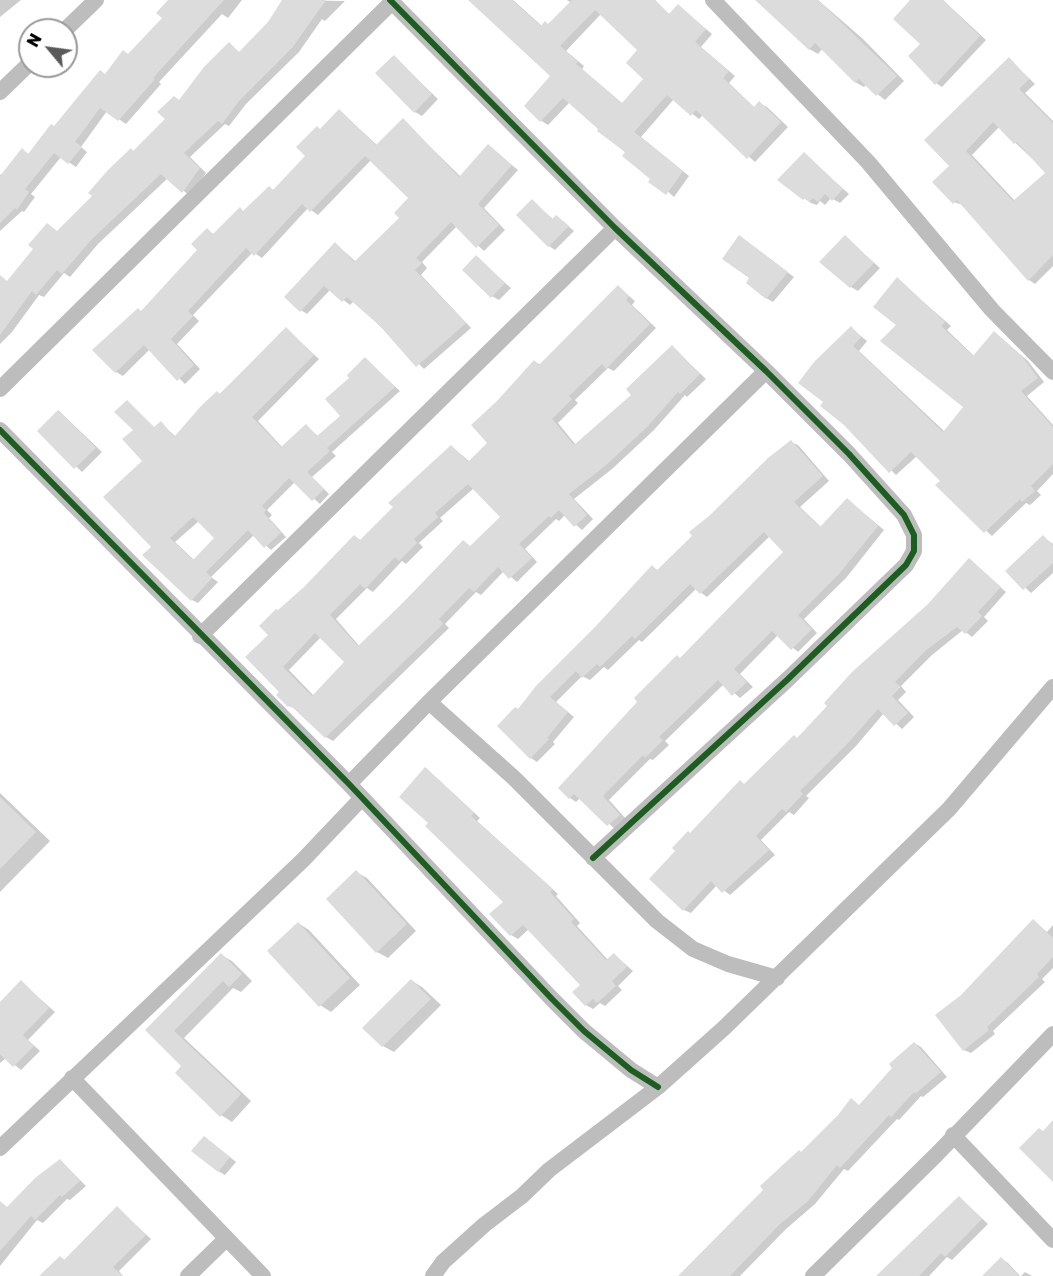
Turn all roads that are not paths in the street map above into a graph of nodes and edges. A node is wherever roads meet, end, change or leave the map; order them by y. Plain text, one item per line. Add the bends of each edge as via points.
1 (96, 0) edge
2 (713, 0) edge
3 (391, 1) edge
4 (77, 18) edge
5 (18, 75) edge
6 (0, 92) edge
7 (615, 228) junction
8 (766, 371) junction
9 (1053, 372) edge
10 (0, 389) edge
11 (0, 430) edge
12 (200, 636) junction
13 (1053, 687) edge
14 (429, 702) junction
15 (348, 784) junction
16 (360, 799) junction
17 (593, 858) junction
18 (777, 978) junction
19 (1053, 1034) edge
20 (72, 1078) junction
21 (658, 1087) junction
22 (953, 1135) junction
23 (0, 1148) edge
24 (226, 1239) junction
25 (1053, 1240) edge
26 (819, 1274) edge
27 (188, 1276) edge
28 (263, 1276) edge
29 (433, 1276) edge

1 - 4 street
2 - 9 street via 868,162 992,310
3 - 7 street
3 - 10 street
5 - 6 street
7 - 8 street
7 - 12 street
8 - 14 street
8 - 17 street via 904,515 915,535 914,551 906,565 788,679
11 - 12 street
12 - 15 street
13 - 18 street via 949,809
14 - 15 street
14 - 17 street via 514,778
15 - 16 street
16 - 20 street via 303,860
16 - 21 street via 584,1031
17 - 18 street via 657,921 693,949
18 - 21 street
19 - 22 street
20 - 23 street
20 - 24 street via 192,1199
21 - 29 street via 549,1170 443,1262
22 - 25 street
22 - 26 street
24 - 27 street
24 - 28 street

